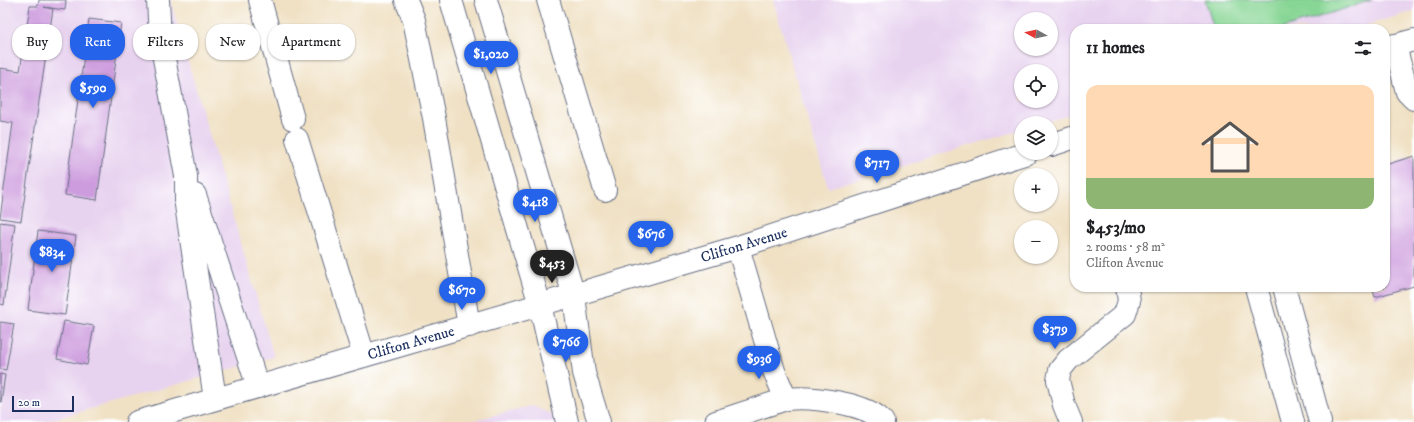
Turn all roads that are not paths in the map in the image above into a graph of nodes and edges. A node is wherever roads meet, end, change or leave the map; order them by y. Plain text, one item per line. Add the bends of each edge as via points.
1 (158, 0) edge
2 (260, 0) edge
3 (406, 0) edge
4 (451, 0) edge
5 (486, 0) edge
6 (548, 0) edge
7 (1398, 44) edge
8 (1414, 99) edge
9 (1070, 139) edge
10 (1058, 143) edge
11 (1014, 157) edge
12 (186, 176) junction
13 (605, 190) dead end
14 (738, 248) junction
15 (1127, 292) edge
16 (1280, 292) edge
17 (1286, 292) edge
18 (574, 296) junction
19 (1258, 296) edge
20 (540, 306) junction
21 (469, 326) junction
22 (364, 356) junction
23 (258, 387) junction
24 (215, 399) junction
25 (786, 399) junction
26 (137, 422) edge
27 (567, 422) edge
28 (599, 422) edge
29 (716, 422) edge
30 (883, 422) edge
31 (1071, 422) edge
32 (1293, 422) edge
33 (1320, 422) edge

1 - 12 street via 160,38
2 - 22 street via 295,129
3 - 21 street via 414,20 434,118
4 - 20 street
5 - 18 street
6 - 13 street
7 - 8 street via 1407,92
9 - 10 street
11 - 14 street, Clifton Avenue
12 - 23 street via 193,190
12 - 24 street via 186,206
14 - 18 street, Clifton Avenue
14 - 25 street via 774,371
15 - 31 street via 1129,301 1125,314 1068,360 1060,370 1058,380
16 - 19 street
17 - 33 street
18 - 20 street, Clifton Avenue
18 - 28 street via 584,373
19 - 32 street
20 - 21 street, Clifton Avenue
20 - 27 street
21 - 22 street, Clifton Avenue
22 - 23 street, Clifton Avenue
23 - 24 street, Clifton Avenue
24 - 26 street, Clifton Avenue
25 - 29 street
25 - 30 street via 799,397 860,408 875,414

